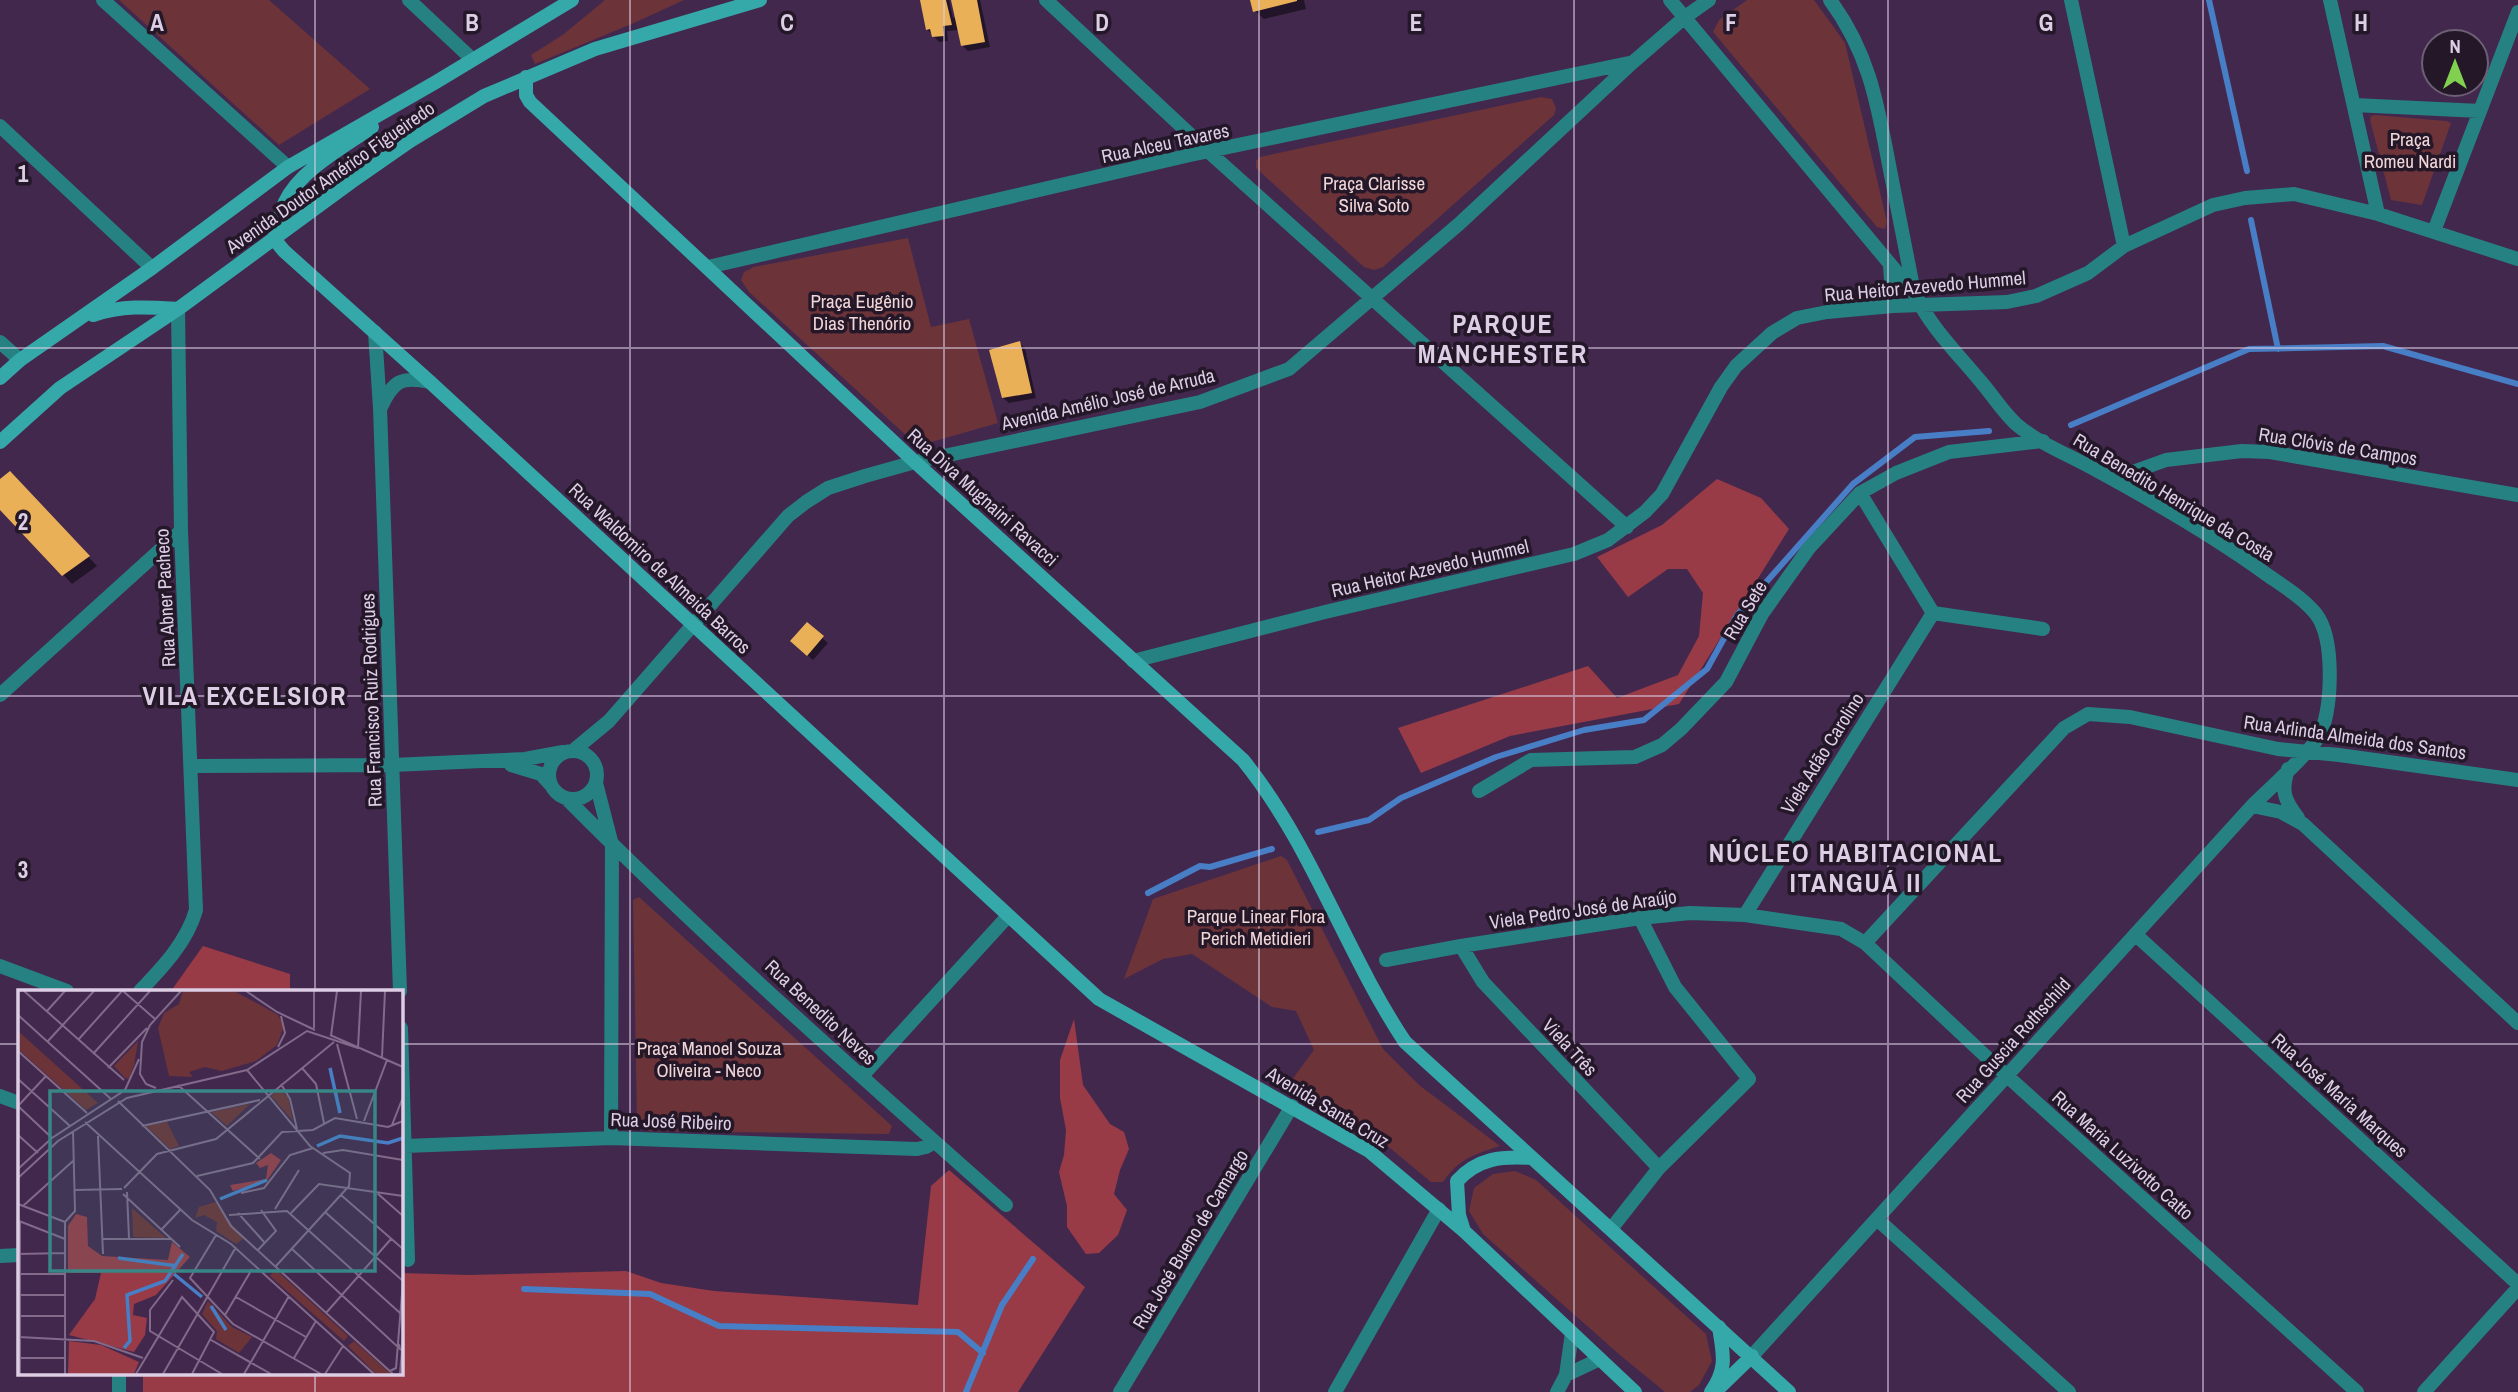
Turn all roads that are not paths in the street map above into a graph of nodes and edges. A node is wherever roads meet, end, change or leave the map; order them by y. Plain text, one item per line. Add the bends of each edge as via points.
1 (103, 0) edge
2 (409, 0) edge
3 (572, 0) edge
4 (760, 0) edge
5 (1046, 0) edge
6 (1670, 0) edge
7 (1709, 0) edge
8 (1830, 0) edge
9 (2071, 0) edge
10 (2330, 0) edge
11 (2518, 12) edge
12 (1685, 18) junction
13 (472, 60) junction
14 (1632, 63) junction
15 (526, 77) junction
16 (436, 82) junction
17 (2354, 105) junction
18 (2480, 111) junction
19 (0, 126) edge
20 (1210, 153) junction
21 (288, 167) junction
22 (2378, 214) junction
23 (2434, 231) junction
24 (1903, 236) junction
25 (274, 239) junction
26 (2124, 246) junction
27 (258, 250) junction
28 (284, 251) junction
29 (2518, 259) edge
30 (1890, 265) junction
31 (708, 267) junction
32 (152, 268) junction
33 (1372, 297) junction
34 (1917, 300) junction
35 (1958, 304) junction
36 (1893, 306) junction
37 (178, 309) junction
38 (77, 321) junction
39 (375, 332) junction
40 (1943, 336) junction
41 (0, 342) edge
42 (20, 360) junction
43 (0, 379) edge
44 (430, 382) junction
45 (380, 408) junction
46 (0, 442) edge
47 (2043, 442) junction
48 (915, 462) junction
49 (2113, 479) junction
50 (1860, 493) junction
51 (2518, 495) edge
52 (1627, 527) junction
53 (181, 531) junction
54 (1933, 613) junction
55 (694, 625) junction
56 (2043, 629) dead end
57 (1133, 661) junction
58 (0, 695) edge
59 (569, 751) junction
60 (2305, 752) junction
61 (492, 761) junction
62 (392, 765) junction
63 (191, 766) junction
64 (2288, 769) junction
65 (2518, 780) edge
66 (596, 783) junction
67 (550, 785) junction
68 (1479, 791) dead end
69 (566, 798) junction
70 (2252, 806) junction
71 (2303, 824) junction
72 (612, 845) junction
73 (1745, 915) junction
74 (1008, 916) junction
75 (1640, 918) junction
76 (2136, 935) junction
77 (1865, 943) junction
78 (1461, 946) junction
79 (1386, 960) dead end
80 (0, 966) edge
81 (64, 990) edge
82 (141, 990) edge
83 (400, 990) edge
84 (2518, 1023) edge
85 (402, 1058) edge
86 (862, 1076) junction
87 (2007, 1076) junction
88 (0, 1096) edge
89 (18, 1103) edge
90 (1292, 1106) junction
91 (611, 1138) junction
92 (935, 1142) junction
93 (405, 1146) junction
94 (1531, 1157) junction
95 (1659, 1168) junction
96 (1457, 1181) junction
97 (1006, 1205) dead end
98 (1438, 1209) junction
99 (1878, 1220) junction
100 (1611, 1229) junction
101 (1464, 1231) junction
102 (18, 1255) edge
103 (0, 1256) edge
104 (408, 1260) dead end
105 (2518, 1286) edge
106 (1719, 1327) junction
107 (1572, 1333) junction
108 (1752, 1356) junction
109 (1600, 1359) junction
110 (119, 1374) edge
111 (1566, 1375) junction
112 (119, 1392) edge
113 (1120, 1392) edge
114 (1335, 1392) edge
115 (1556, 1392) edge
116 (1636, 1392) edge
117 (1713, 1392) edge
118 (1789, 1392) edge
119 (2070, 1392) edge
120 (2357, 1392) edge
121 (2424, 1392) edge

1 - 21 street
2 - 13 street
3 - 13 main road, Avenida Doutor Américo Figueiredo
4 - 15 main road, Avenida Doutor Américo Figueiredo via 595,49
5 - 20 street
6 - 12 street, Rua Benedito Henrique da Costa
7 - 12 street, Avenida Amélio José de Arruda
8 - 24 street via 1864,57
9 - 26 street
10 - 17 street
11 - 18 street
12 - 14 street, Avenida Amélio José de Arruda
12 - 30 street, Rua Benedito Henrique da Costa
13 - 16 main road, Avenida Doutor Américo Figueiredo
14 - 20 street, Rua Alceu Tavares
14 - 33 street, Avenida Amélio José de Arruda via 1459,224
15 - 25 main road, Avenida Doutor Américo Figueiredo via 484,96 410,141
15 - 31 main road, Rua Diva Mugnaini Ravacci via 530,102
16 - 21 main road, Avenida Doutor Américo Figueiredo
16 - 25 main road via 306,174 286,200
17 - 18 street
17 - 22 street
18 - 23 street
19 - 32 street
20 - 31 street, Rua Alceu Tavares
20 - 33 street
21 - 32 main road, Avenida Doutor Américo Figueiredo
22 - 23 street, Rua Heitor Azevedo Hummel
22 - 26 street, Rua Heitor Azevedo Hummel via 2294,194 2245,198 2213,205
23 - 29 street, Rua Heitor Azevedo Hummel
24 - 30 street
24 - 34 street
25 - 27 main road, Avenida Doutor Américo Figueiredo
25 - 28 main road, Rua Waldomiro de Almeida Barros
26 - 35 street, Rua Heitor Azevedo Hummel via 2088,273 2036,296
27 - 28 main road
27 - 37 main road, Avenida Doutor Américo Figueiredo
28 - 39 main road, Rua Waldomiro de Almeida Barros
30 - 34 street, Rua Benedito Henrique da Costa
30 - 36 street
31 - 48 main road, Rua Diva Mugnaini Ravacci
32 - 38 main road, Avenida Doutor Américo Figueiredo
33 - 48 street, Avenida Amélio José de Arruda via 1289,369 1200,402
33 - 52 street
34 - 35 street, Rua Heitor Azevedo Hummel
34 - 36 street, Rua Heitor Azevedo Hummel
34 - 40 street, Rua Benedito Henrique da Costa
35 - 40 street via 1942,314
36 - 52 street, Rua Heitor Azevedo Hummel via 1797,318 1772,333 1736,366 1662,494
37 - 38 main road via 131,306
37 - 46 main road, Avenida Doutor Américo Figueiredo via 61,388
37 - 53 street, Rua Abner Pacheco
38 - 42 main road, Avenida Doutor Américo Figueiredo
39 - 44 main road, Rua Waldomiro de Almeida Barros
39 - 45 street, Rua Francisco Ruiz Rodrigues
40 - 47 street, Rua Benedito Henrique da Costa via 2016,424
41 - 42 street
42 - 43 main road, Avenida Doutor Américo Figueiredo
44 - 45 street via 403,379 390,388
44 - 55 main road, Rua Waldomiro de Almeida Barros
45 - 62 street, Rua Francisco Ruiz Rodrigues
47 - 49 street, Rua Benedito Henrique da Costa
47 - 50 street, Rua Sete via 1949,452 1896,472
48 - 55 street, Avenida Amélio José de Arruda via 828,488 806,502 788,516
48 - 57 main road, Rua Diva Mugnaini Ravacci
49 - 51 street, Rua Clóvis de Campos via 2166,460 2256,451
49 - 60 street, Rua Benedito Henrique da Costa via 2229,548 2315,613 2326,635 2330,702 2320,736
50 - 54 street
50 - 68 street, Rua Sete via 1808,548 1762,614 1726,682 1662,746 1635,757 1531,760
52 - 57 street, Rua Heitor Azevedo Hummel via 1574,554
53 - 58 street
53 - 63 street, Rua Abner Pacheco
54 - 56 street
54 - 73 street, Viela Adão Carolino
55 - 59 street, Avenida Amélio José de Arruda via 609,721
55 - 74 main road, Rua Waldomiro de Almeida Barros
57 - 94 main road, Rua Diva Mugnaini Ravacci via 1243,760 1268,791 1405,1042
59 - 61 street
59 - 66 street via 588,755 597,768
59 - 67 street, Avenida Amélio José de Arruda via 551,762
60 - 64 street, Rua Guscia Rothschild
60 - 65 street, Rua Arlinda Almeida dos Santos
60 - 77 street, Rua Arlinda Almeida dos Santos via 2130,717 2088,714 2064,728
61 - 62 street
61 - 67 street via 541,774
62 - 63 street
62 - 83 street, Rua Francisco Ruiz Rodrigues
63 - 82 street, Rua Abner Pacheco via 196,910 191,928
64 - 70 street, Rua Guscia Rothschild
64 - 71 street via 2285,799
66 - 69 street via 580,798
66 - 72 street
67 - 69 street
69 - 72 street, Rua Benedito Neves
70 - 71 street via 2281,811
70 - 76 street, Rua Guscia Rothschild
71 - 84 street
72 - 86 street, Rua Benedito Neves
72 - 91 street
73 - 75 street, Viela Pedro José de Araújo via 1690,913
73 - 77 street, Viela Pedro José de Araújo via 1841,929
74 - 86 street
74 - 90 main road, Avenida Santa Cruz via 1099,999
75 - 78 street, Viela Pedro José de Araújo
75 - 95 street via 1675,987 1749,1079
76 - 87 street, Rua Guscia Rothschild
76 - 105 street, Rua José Maria Marques
77 - 87 street, Rua Maria Luzivotto Catto
78 - 79 street, Viela Pedro José de Araújo
78 - 95 street, Viela Três via 1483,982
80 - 81 street
85 - 93 street
86 - 92 street, Rua Benedito Neves
87 - 99 street, Rua Guscia Rothschild
87 - 120 street, Rua Maria Luzivotto Catto
88 - 89 street
90 - 98 main road, Avenida Santa Cruz via 1369,1151
90 - 113 street, Rua José Bueno de Camargo
91 - 92 street, Rua José Ribeiro via 917,1149
91 - 93 street, Rua José Ribeiro
92 - 97 street, Rua Benedito Neves
93 - 104 street
94 - 96 main road via 1486,1160
94 - 100 main road
95 - 100 street
96 - 98 main road
96 - 101 main road
98 - 101 main road, Avenida Santa Cruz
98 - 114 street
99 - 108 street, Rua Guscia Rothschild
99 - 119 street
100 - 106 main road
101 - 107 main road, Avenida Santa Cruz
102 - 103 street
105 - 121 street
106 - 108 main road
106 - 117 main road via 1723,1358
107 - 109 main road, Avenida Santa Cruz
107 - 111 street
108 - 117 main road
108 - 118 main road
109 - 111 street
109 - 116 main road, Avenida Santa Cruz
110 - 112 street
111 - 115 street

